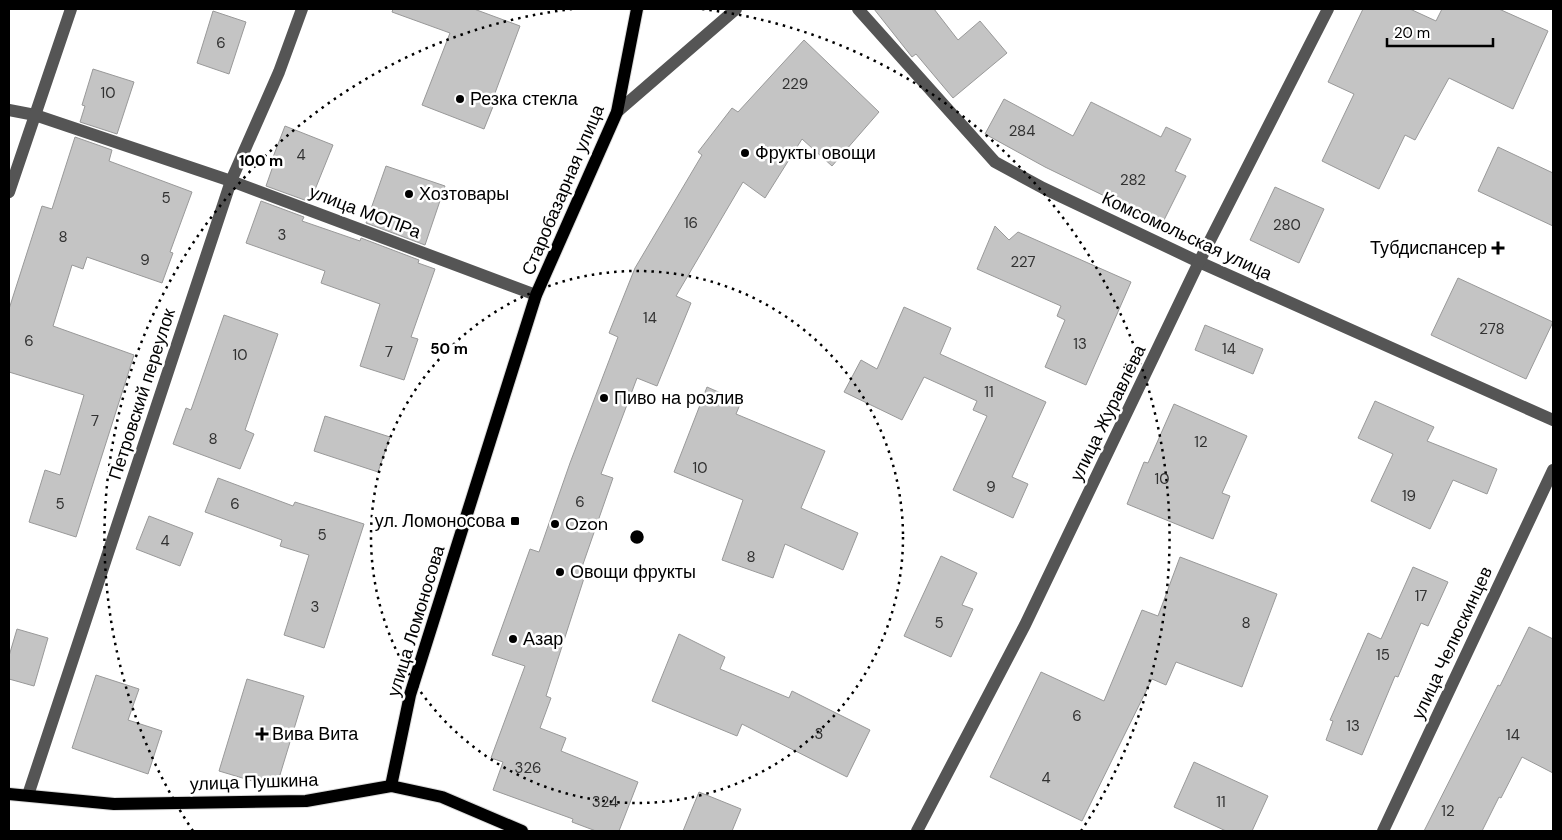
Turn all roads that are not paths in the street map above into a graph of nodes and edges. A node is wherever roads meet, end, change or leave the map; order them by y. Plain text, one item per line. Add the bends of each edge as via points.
1 (71, 9) edge
2 (302, 9) edge
3 (637, 9) edge
4 (736, 9) edge
5 (858, 9) edge
6 (1328, 9) edge
7 (9, 110) edge
8 (617, 112) junction
9 (35, 115) junction
10 (231, 181) junction
11 (9, 192) edge
12 (1199, 262) junction
13 (536, 295) junction
14 (1553, 420) edge
15 (1553, 470) edge
16 (391, 786) junction
17 (9, 794) edge
18 (28, 796) junction
19 (522, 831) edge
20 (917, 831) edge
21 (1383, 831) edge

1 - 9 street
2 - 10 street, Петровский переулок via 279,72
3 - 8 main road, Старобазарная улица
4 - 8 street
5 - 12 street, Комсомольская улица via 995,162
6 - 12 street, улица Журавлёва
7 - 9 street, улица МОПРа
8 - 13 main road, Старобазарная улица
9 - 10 street, улица МОПРа
9 - 11 street
10 - 13 street, улица МОПРа
10 - 18 street, Петровский переулок
12 - 14 street, Комсомольская улица
12 - 20 street, улица Журавлёва via 1025,626
13 - 16 main road, улица Ломоносова via 410,695
15 - 21 street, улица Челюскинцев
16 - 18 main road, улица Пушкина via 306,801 114,804
16 - 19 main road, улица Пушкина via 442,797
17 - 18 main road, улица Пушкина

